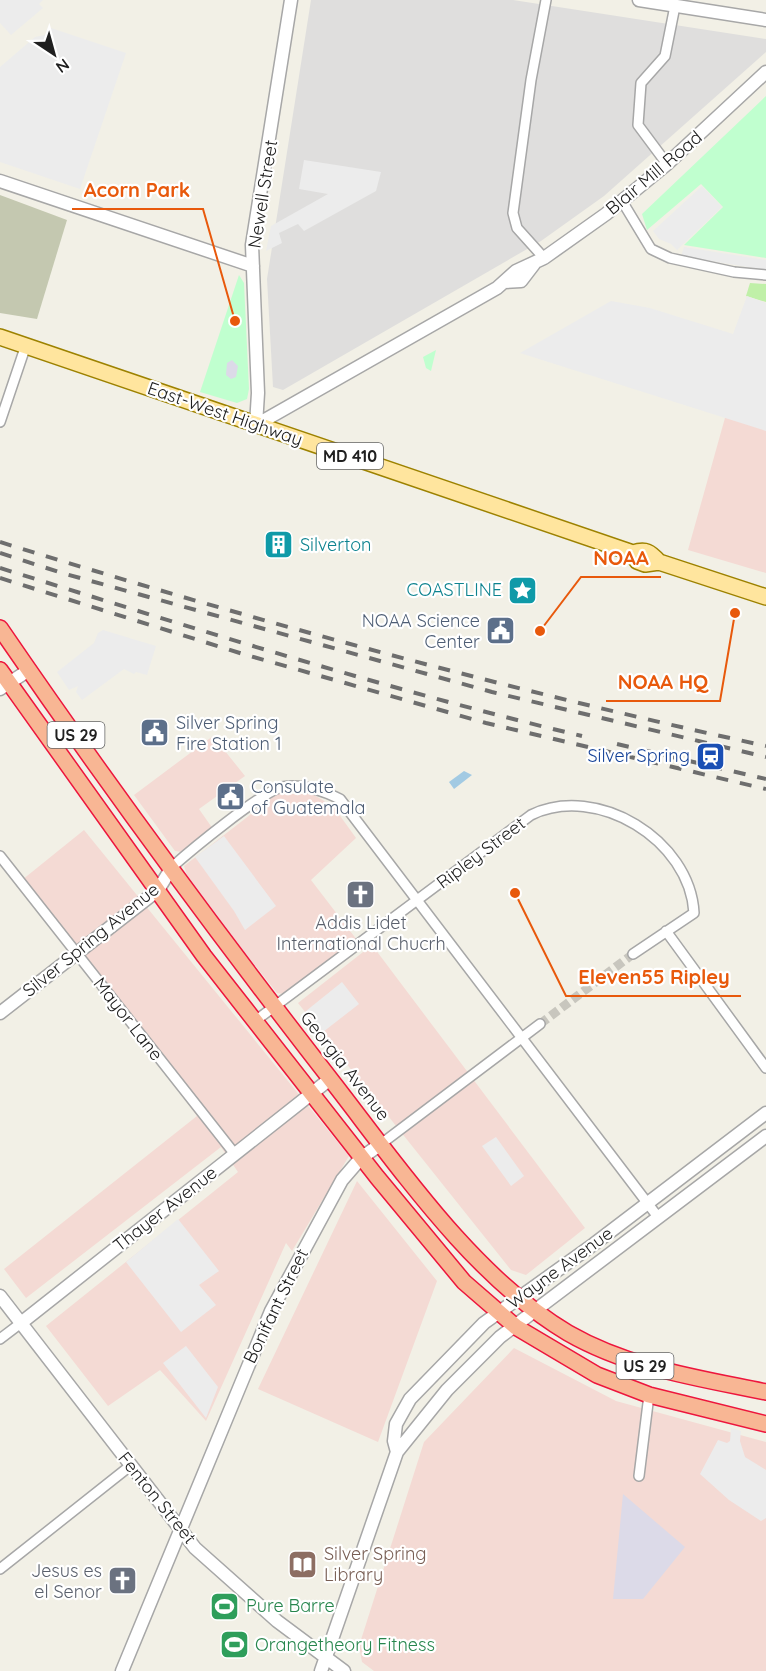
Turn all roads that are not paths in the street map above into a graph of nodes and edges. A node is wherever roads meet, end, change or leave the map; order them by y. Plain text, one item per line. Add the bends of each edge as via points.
1 (291, 0) edge
2 (546, 0) edge
3 (639, 0) edge
4 (675, 6) junction
5 (766, 20) edge
6 (766, 72) edge
7 (667, 164) junction
8 (0, 181) edge
9 (622, 201) junction
10 (539, 261) junction
11 (253, 267) junction
12 (766, 275) edge
13 (0, 338) edge
14 (0, 345) edge
15 (24, 347) junction
16 (0, 422) edge
17 (256, 425) junction
18 (766, 597) edge
19 (0, 628) edge
20 (0, 670) edge
21 (29, 670) junction
22 (5, 686) edge
23 (91, 755) junction
24 (71, 769) junction
25 (0, 856) edge
26 (172, 867) junction
27 (158, 890) junction
28 (418, 901) junction
29 (666, 932) junction
30 (76, 953) junction
31 (633, 954) tunnel mouth
32 (274, 1007) junction
33 (0, 1013) edge
34 (255, 1021) junction
35 (540, 1024) tunnel mouth
36 (523, 1037) junction
37 (766, 1068) edge
38 (330, 1079) junction
39 (312, 1094) junction
40 (766, 1113) edge
41 (766, 1136) edge
42 (381, 1144) junction
43 (234, 1153) junction
44 (362, 1158) junction
45 (648, 1202) junction
46 (658, 1217) junction
47 (0, 1296) edge
48 (520, 1297) junction
49 (537, 1309) junction
50 (498, 1312) junction
51 (21, 1323) junction
52 (516, 1326) junction
53 (0, 1339) edge
54 (766, 1392) edge
55 (649, 1395) junction
56 (766, 1424) edge
57 (397, 1452) junction
58 (130, 1466) junction
59 (639, 1476) dead end
60 (181, 1529) junction
61 (0, 1569) edge
62 (326, 1657) junction
63 (122, 1671) edge
64 (321, 1671) edge
65 (344, 1671) edge

1 - 11 street, Newell Street via 252,245
2 - 10 street via 513,213 517,228
3 - 4 street
4 - 5 street
4 - 7 street via 665,56 641,83 638,125
6 - 7 street, Blair Mill Road
7 - 9 street, Blair Mill Road
8 - 11 street
9 - 10 street, Blair Mill Road
9 - 12 street via 651,249 670,258
10 - 17 street, Blair Mill Road via 521,281 504,282
11 - 17 street, Newell Street
13 - 15 main road, East-West Highway / MD 410
14 - 15 main road, East-West Highway / MD 410 via 6,351
15 - 16 street
15 - 17 main road, East-West Highway / MD 410
17 - 18 main road, East-West Highway / MD 410 via 633,553 637,561 645,564 659,561
19 - 21 highway, Georgia Avenue / US 29
20 - 22 highway, US 29
21 - 22 street
21 - 23 highway, Georgia Avenue / US 29
22 - 24 highway, US 29
23 - 24 highway
23 - 26 highway, Georgia Avenue / US 29
24 - 27 highway, US 29
25 - 30 street, Mayor Lane
26 - 27 street, Silver Spring Avenue
26 - 28 street, Silver Spring Avenue via 262,797 276,789 300,786 340,799
26 - 32 highway, Georgia Avenue / US 29
27 - 30 street, Silver Spring Avenue
27 - 34 highway, US 29
28 - 29 street, Ripley Street via 531,815 566,805 612,814 642,828 675,860 686,879 694,913
28 - 32 street, Ripley Street
28 - 36 street, Silver Spring Avenue
29 - 31 street
29 - 37 street
30 - 33 street, Silver Spring Avenue
30 - 43 street, Mayor Lane
32 - 34 street, Ripley Street
32 - 38 highway, Georgia Avenue / US 29
34 - 39 highway, US 29
35 - 36 street, Bonifant Street
36 - 42 street, Bonifant Street
36 - 45 street, Silver Spring Avenue
38 - 39 street, Thayer Avenue
38 - 42 highway, Georgia Avenue / US 29
39 - 43 street, Thayer Avenue
39 - 44 highway, US 29
40 - 45 street, Wayne Avenue
41 - 46 street, Wayne Avenue
42 - 44 street, Bonifant Street
42 - 48 highway, Georgia Avenue / US 29 via 451,1230
43 - 51 street, Thayer Avenue
44 - 50 highway, US 29 via 464,1282
44 - 60 street, Bonifant Street via 342,1180 271,1311
45 - 46 street, Silver Spring Avenue
45 - 48 street, Wayne Avenue
46 - 49 street, Wayne Avenue
47 - 51 street, Fenton Street
48 - 49 highway, Georgia Avenue / US 29
48 - 50 street, Wayne Avenue
49 - 52 street, Wayne Avenue
49 - 54 highway, Georgia Avenue / US 29 via 568,1333 651,1368
50 - 52 highway, US 29
50 - 57 street, Wayne Avenue via 410,1399 396,1424
51 - 53 street, Thayer Avenue
51 - 58 street, Fenton Street
52 - 55 highway, US 29 via 597,1375
52 - 57 street, Wayne Avenue via 468,1367
55 - 56 highway, US 29
55 - 59 street
57 - 62 street, Wayne Avenue
58 - 60 street, Fenton Street
58 - 61 street
60 - 62 street, Fenton Street via 225,1576
60 - 63 street, Bonifant Street
62 - 64 street, Wayne Avenue
62 - 65 street, Fenton Street

